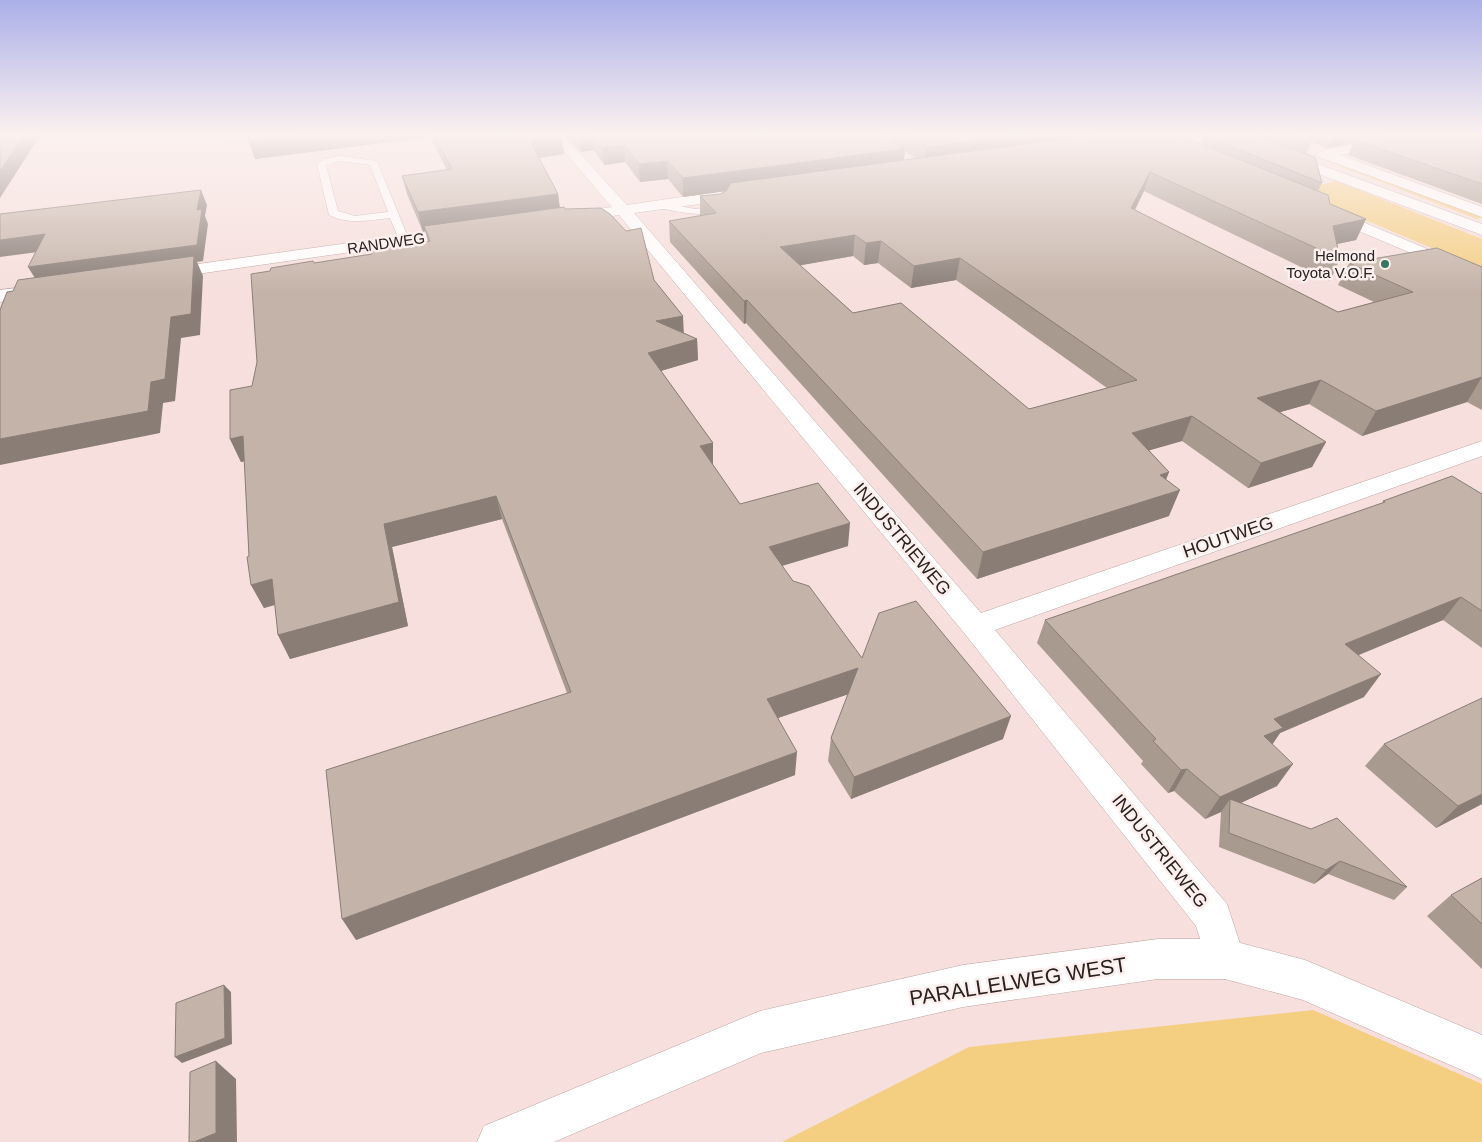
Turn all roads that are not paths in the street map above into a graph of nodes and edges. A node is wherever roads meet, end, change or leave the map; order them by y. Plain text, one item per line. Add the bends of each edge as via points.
1 (327, 187) edge
2 (384, 187) edge
3 (603, 187) edge
4 (1370, 187) edge
5 (1415, 187) edge
6 (754, 192) edge
7 (1309, 204) edge
8 (623, 210) junction
9 (1482, 212) edge
10 (394, 214) junction
11 (556, 219) edge
12 (480, 230) edge
13 (1482, 230) edge
14 (404, 240) junction
15 (148, 276) edge
16 (1482, 278) edge
17 (59, 288) edge
18 (0, 296) edge
19 (1482, 448) edge
20 (975, 626) junction
21 (1225, 959) junction
22 (1482, 1057) edge
23 (500, 1142) edge

1 - 10 lane via 333,214 341,218
2 - 10 lane
3 - 8 street, INDUSTRIEWEG
4 - 13 street
5 - 9 street
6 - 8 street
7 - 16 street
8 - 11 street
8 - 20 street, INDUSTRIEWEG
10 - 14 lane
12 - 14 street, RANDWEG
14 - 15 street, RANDWEG
17 - 18 street
19 - 20 street, HOUTWEG
20 - 21 street, INDUSTRIEWEG via 1213,917
21 - 22 street, PARALLELWEG WEST via 1305,980
21 - 23 street, PARALLELWEG WEST via 1158,959 963,986 760,1032

